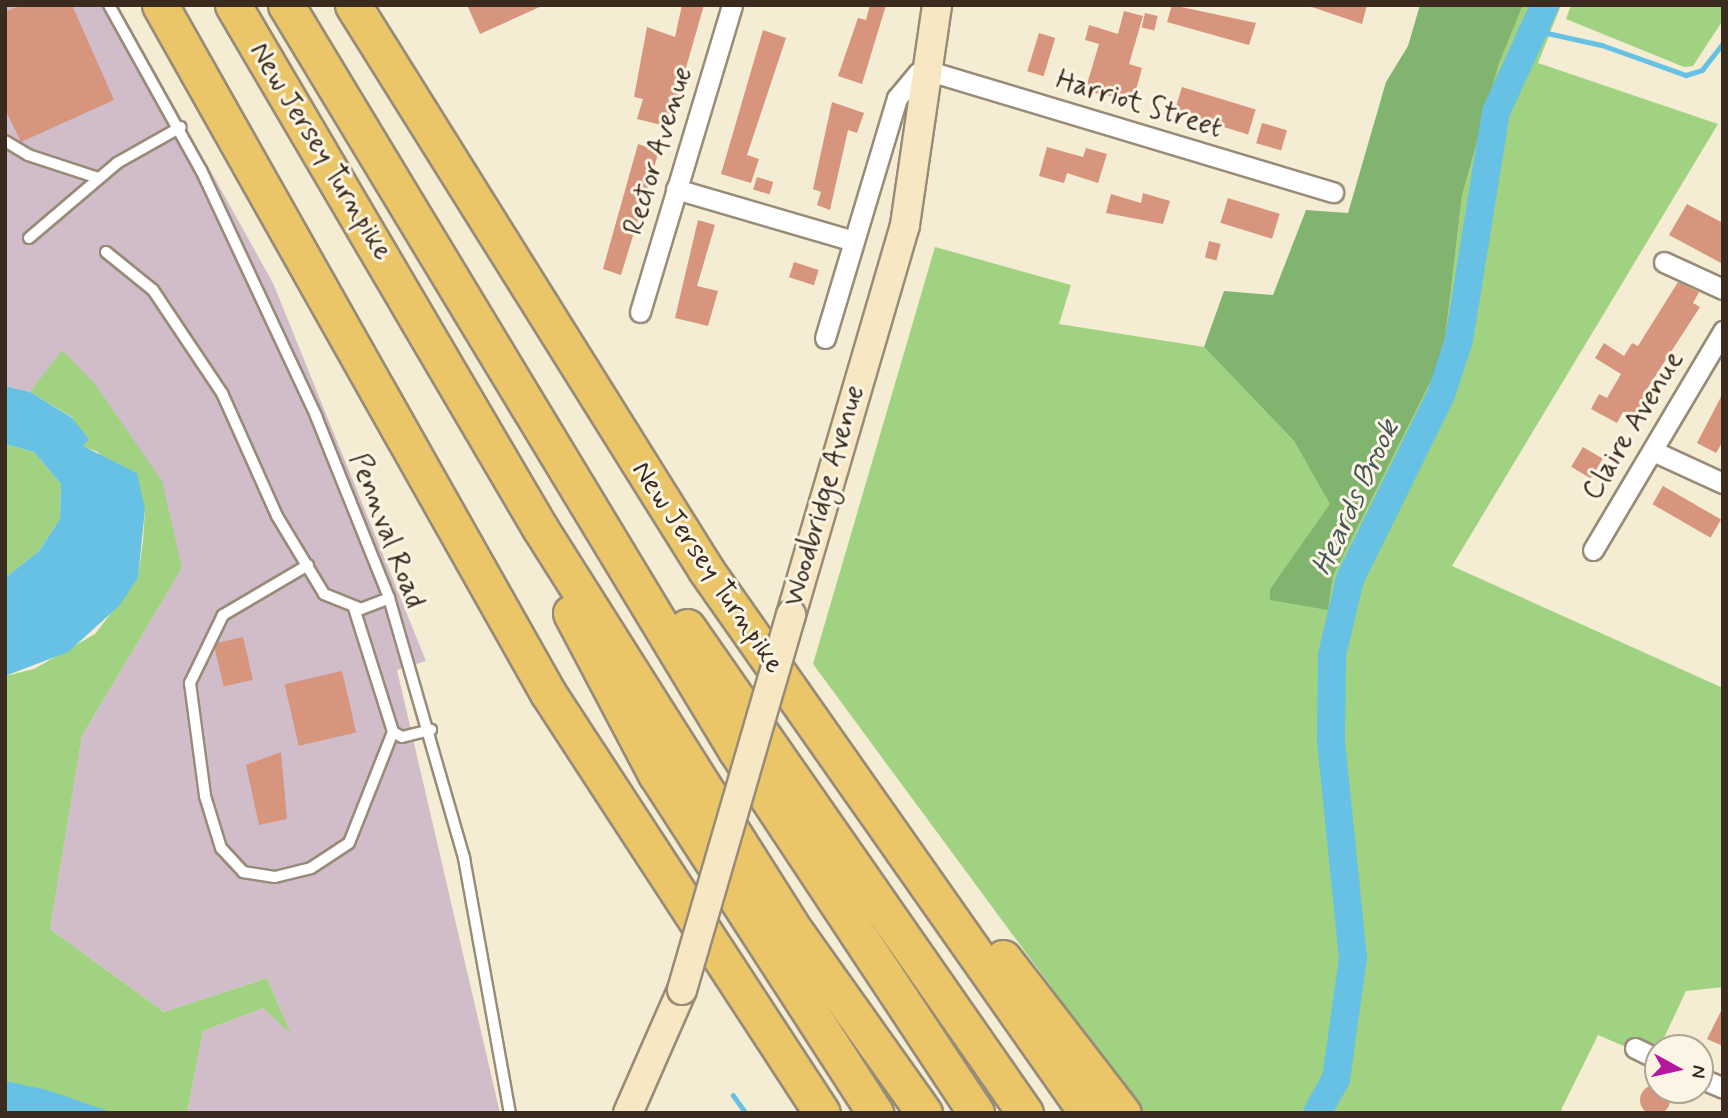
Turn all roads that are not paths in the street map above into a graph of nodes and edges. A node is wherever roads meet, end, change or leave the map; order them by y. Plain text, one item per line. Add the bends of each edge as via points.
1 (109, 5) edge
2 (160, 5) edge
3 (233, 5) edge
4 (286, 5) edge
5 (354, 5) edge
6 (732, 5) edge
7 (937, 5) edge
8 (929, 71) junction
9 (181, 127) junction
10 (5, 141) edge
11 (98, 178) junction
12 (676, 189) junction
13 (1333, 192) dead end
14 (416, 224) junction
15 (29, 238) dead end
16 (854, 241) junction
17 (106, 253) dead end
18 (1664, 262) dead end
19 (1723, 289) edge
20 (640, 312) dead end
21 (1723, 331) edge
22 (825, 338) dead end
23 (1653, 451) junction
24 (1723, 483) edge
25 (540, 528) junction
26 (1592, 550) dead end
27 (308, 565) junction
28 (389, 598) junction
29 (354, 608) junction
30 (801, 708) junction
31 (431, 730) junction
32 (393, 732) junction
33 (1635, 1048) dead end
34 (1644, 1052) edge
35 (510, 1113) edge
36 (628, 1113) edge
37 (822, 1113) edge
38 (875, 1113) edge
39 (925, 1113) edge
40 (976, 1113) edge
41 (1024, 1113) edge
42 (1087, 1113) edge
43 (1123, 1113) edge

1 - 9 lane, Pennval Road
2 - 37 highway via 548,693
3 - 25 highway, New Jersey Turnpike
4 - 14 highway, New Jersey Turnpike
5 - 30 highway, New Jersey Turnpike via 632,456
6 - 12 street, Rector Avenue
7 - 8 street, Woodbridge Avenue
8 - 13 street, Harriot Street
8 - 16 street via 913,76 899,92
8 - 36 street, Woodbridge Avenue, bridge via 905,225 682,990
9 - 11 lane
9 - 28 lane, Pennval Road via 316,416
10 - 11 lane via 27,155
11 - 15 lane
12 - 16 street
12 - 20 street, Rector Avenue
14 - 40 highway, New Jersey Turnpike via 736,750
14 - 41 highway via 831,841
16 - 22 street
17 - 27 lane via 153,290 222,393 277,516
18 - 19 street
21 - 23 street, Claire Avenue
23 - 24 street
23 - 26 street, Claire Avenue
25 - 38 highway via 555,582 656,774
25 - 39 highway, New Jersey Turnpike via 797,934
27 - 29 lane via 324,594
27 - 32 lane via 223,614 190,683 202,785 221,849 243,872 275,877 311,868 349,843
28 - 29 lane
28 - 31 lane, Pennval Road
29 - 32 lane
30 - 42 highway, New Jersey Turnpike
30 - 43 highway
31 - 32 lane via 402,737
31 - 35 lane, Pennval Road via 480,933
33 - 34 street

